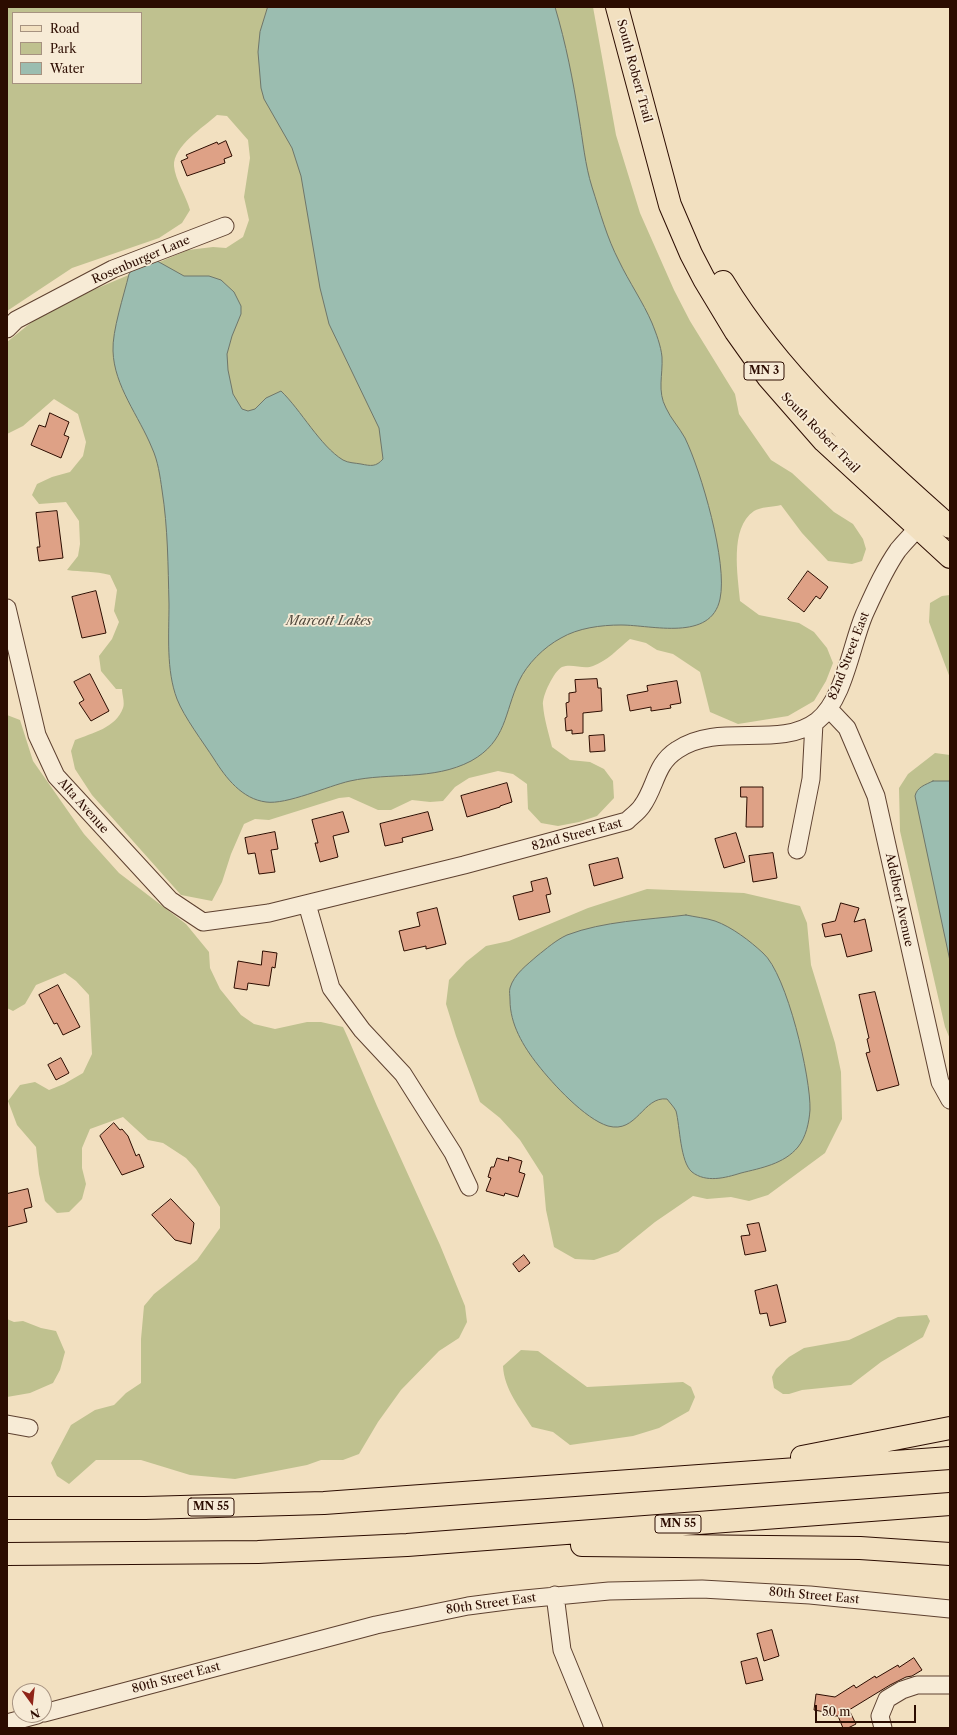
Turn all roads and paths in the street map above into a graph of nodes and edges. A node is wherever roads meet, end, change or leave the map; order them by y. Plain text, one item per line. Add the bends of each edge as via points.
1 (617, 7) edge
2 (651, 136) junction
3 (225, 226) dead end
4 (12, 324) edge
5 (933, 512) junction
6 (950, 527) edge
7 (918, 528) junction
8 (950, 556) edge
9 (7, 608) edge
10 (829, 709) junction
11 (814, 723) junction
12 (797, 850) dead end
13 (307, 904) junction
14 (202, 922) joint
15 (950, 1100) edge
16 (469, 1187) dead end
17 (7, 1424) edge
18 (30, 1428) dead end
19 (950, 1428) edge
20 (950, 1458) edge
21 (415, 1497) junction
22 (950, 1504) edge
23 (7, 1508) edge
24 (407, 1545) junction
25 (7, 1554) edge
26 (950, 1554) edge
27 (555, 1595) junction
28 (950, 1609) edge
29 (950, 1684) edge
30 (52, 1711) edge
31 (594, 1728) edge
32 (883, 1728) edge

1 - 2 main road, South Robert Trail / MN 3
2 - 5 main road, South Robert Trail / MN 3 via 712,265 759,336 819,406
2 - 7 main road, South Robert Trail / MN 3 via 664,185 680,230 704,279 736,332 772,382 824,441
3 - 4 street, Rosenburger Lane via 113,269
5 - 6 main road, South Robert Trail / MN 3
5 - 7 street, 82nd Street East
7 - 8 main road, South Robert Trail / MN 3
7 - 10 street, 82nd Street East via 898,550 880,580
9 - 14 street, Alta Avenue via 37,735 56,776 170,900
10 - 11 street, 82nd Street East
10 - 15 street, Adelbert Avenue via 847,728 876,796 940,1082
11 - 12 street via 811,780
11 - 13 street, 82nd Street East via 785,734 711,736 692,742 663,762 643,806 628,821
13 - 14 street, 82nd Street East via 270,914
13 - 16 street via 331,988 362,1030 403,1074 453,1153
17 - 18 street
19 - 21 main road via 810,1456 743,1466 660,1476
20 - 21 main road, MN 55
21 - 23 main road, MN 55 via 248,1506
22 - 24 main road, MN 55
24 - 25 main road, MN 55 via 251,1552
24 - 26 main road via 786,1546
27 - 28 street, 80th Street East via 655,1589 749,1590
27 - 30 street, 80th Street East via 420,1615
27 - 31 street via 562,1650
29 - 32 street via 916,1685 887,1699 880,1716

